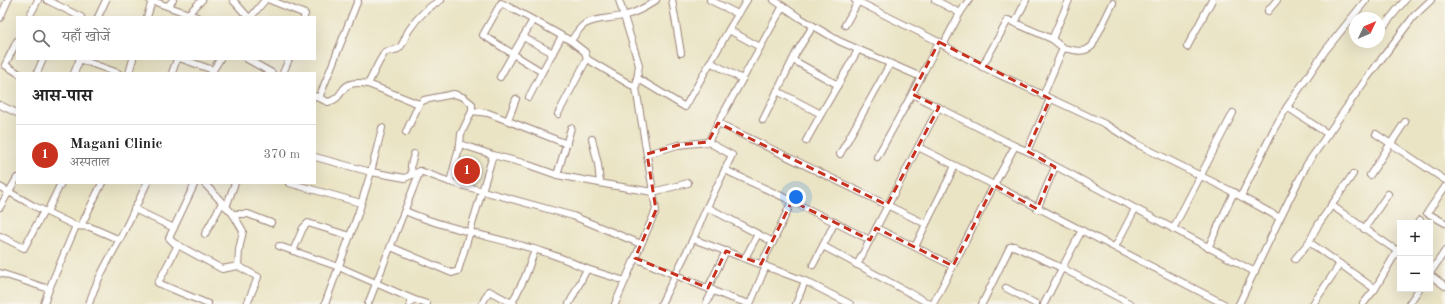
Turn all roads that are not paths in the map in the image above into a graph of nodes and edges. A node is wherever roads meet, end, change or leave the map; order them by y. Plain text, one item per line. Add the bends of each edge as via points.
1 (8, 0) edge
2 (47, 0) edge
3 (106, 0) edge
4 (151, 0) edge
5 (173, 0) edge
6 (202, 0) edge
7 (233, 0) edge
8 (265, 0) edge
9 (270, 0) edge
10 (358, 0) edge
11 (442, 0) edge
12 (619, 0) edge
13 (656, 0) edge
14 (672, 0) edge
15 (710, 0) edge
16 (747, 0) edge
17 (774, 0) edge
18 (935, 0) edge
19 (969, 0) edge
20 (1026, 0) edge
21 (1069, 0) edge
22 (1212, 0) edge
23 (1277, 0) edge
24 (1366, 0) edge
25 (1405, 0) edge
26 (1431, 0) edge
27 (35, 1) edge
28 (858, 1) edge
29 (1113, 3) dead end
30 (168, 6) junction
31 (783, 6) junction
32 (1268, 11) dead end
33 (960, 13) junction
34 (738, 14) junction
35 (29, 16) edge
36 (79, 16) edge
37 (98, 16) edge
38 (147, 16) edge
39 (192, 16) edge
40 (248, 16) edge
41 (250, 16) edge
42 (304, 16) edge
43 (623, 16) junction
44 (0, 18) edge
45 (533, 20) junction
46 (1015, 22) junction
47 (845, 25) dead end
48 (1385, 25) edge
49 (813, 26) junction
50 (729, 30) junction
51 (562, 36) junction
52 (523, 37) junction
53 (1052, 39) junction
54 (571, 41) junction
55 (16, 43) edge
56 (941, 44) junction
57 (760, 48) junction
58 (1063, 48) junction
59 (1187, 48) dead end
60 (858, 50) junction
61 (553, 53) junction
62 (681, 53) dead end
63 (513, 54) junction
64 (43, 60) edge
65 (79, 60) edge
66 (82, 60) edge
67 (133, 60) edge
68 (177, 60) edge
69 (184, 60) edge
70 (219, 60) edge
71 (249, 60) edge
72 (289, 60) edge
73 (587, 60) junction
74 (793, 60) junction
75 (710, 62) junction
76 (2, 64) edge
77 (890, 64) junction
78 (982, 67) junction
79 (212, 71) edge
80 (16, 72) edge
81 (37, 72) edge
82 (74, 72) edge
83 (115, 72) edge
84 (129, 72) edge
85 (172, 72) edge
86 (270, 72) edge
87 (283, 72) edge
88 (542, 72) junction
89 (500, 77) dead end
90 (921, 77) junction
91 (637, 78) junction
92 (742, 79) junction
93 (368, 84) junction
94 (838, 85) junction
95 (636, 88) junction
96 (777, 92) junction
97 (912, 94) junction
98 (1043, 96) junction
99 (317, 97) edge
100 (529, 97) dead end
101 (516, 98) dead end
102 (1050, 99) junction
103 (419, 104) junction
104 (0, 105) edge
105 (939, 107) junction
106 (1287, 107) junction
107 (472, 111) junction
108 (16, 113) edge
109 (1234, 113) dead end
110 (558, 114) dead end
111 (821, 114) junction
112 (508, 120) junction
113 (763, 120) dead end
114 (1405, 122) dead end
115 (718, 123) junction
116 (382, 128) dead end
117 (571, 128) dead end
118 (406, 132) dead end
119 (1328, 134) junction
120 (1376, 134) dead end
121 (592, 139) dead end
122 (806, 141) dead end
123 (708, 142) junction
124 (460, 144) junction
125 (567, 144) junction
126 (1390, 144) junction
127 (1015, 146) junction
128 (918, 147) junction
129 (1027, 151) junction
130 (414, 154) dead end
131 (647, 154) junction
132 (840, 154) dead end
133 (493, 155) junction
134 (316, 157) edge
135 (878, 157) dead end
136 (955, 166) junction
137 (1055, 167) junction
138 (725, 170) junction
139 (420, 171) junction
140 (371, 172) junction
141 (1353, 174) dead end
142 (412, 175) junction
143 (557, 175) junction
144 (1370, 175) dead end
145 (1201, 177) junction
146 (16, 180) edge
147 (1445, 180) edge
148 (450, 182) junction
149 (600, 183) junction
150 (688, 183) dead end
151 (60, 184) edge
152 (101, 184) edge
153 (146, 184) edge
154 (195, 184) edge
155 (205, 184) edge
156 (234, 184) edge
157 (306, 185) edge
158 (994, 185) junction
159 (0, 187) edge
160 (1445, 187) edge
161 (483, 191) junction
162 (9, 192) junction
163 (653, 192) junction
164 (1234, 192) junction
165 (1388, 194) dead end
166 (1241, 196) junction
167 (792, 201) junction
168 (361, 203) junction
169 (224, 205) junction
170 (887, 205) junction
171 (1331, 205) junction
172 (0, 207) edge
173 (707, 207) junction
174 (134, 209) junction
175 (1037, 209) junction
176 (1135, 209) junction
177 (405, 210) junction
178 (45, 211) junction
179 (233, 214) junction
180 (1280, 218) junction
181 (835, 222) junction
182 (271, 223) dead end
183 (1445, 223) edge
184 (926, 224) junction
185 (79, 226) junction
186 (174, 228) junction
187 (876, 228) junction
188 (1173, 229) junction
189 (1364, 229) junction
190 (1082, 230) junction
191 (470, 232) junction
192 (204, 234) dead end
193 (758, 234) junction
194 (0, 236) edge
195 (350, 236) junction
196 (694, 239) junction
197 (120, 240) junction
198 (870, 240) junction
199 (773, 242) junction
200 (1309, 242) junction
201 (641, 244) junction
202 (178, 245) junction
203 (279, 246) dead end
204 (823, 246) junction
205 (391, 247) junction
206 (915, 247) junction
207 (1115, 248) junction
208 (1208, 248) junction
209 (1397, 249) edge
210 (535, 250) junction
211 (293, 251) junction
212 (726, 251) junction
213 (1445, 251) edge
214 (1397, 253) edge
215 (635, 258) junction
216 (745, 258) junction
217 (1296, 259) dead end
218 (1340, 264) junction
219 (763, 265) junction
220 (813, 265) dead end
221 (857, 265) junction
222 (238, 266) junction
223 (953, 266) junction
224 (339, 267) junction
225 (1062, 268) junction
226 (587, 269) junction
227 (1433, 269) edge
228 (1255, 272) junction
229 (0, 273) edge
230 (676, 275) junction
231 (1433, 276) edge
232 (625, 281) junction
233 (805, 282) junction
234 (376, 284) junction
235 (1445, 286) edge
236 (1006, 288) dead end
237 (49, 289) junction
238 (710, 289) junction
239 (1374, 289) junction
240 (1417, 292) edge
241 (411, 301) edge
242 (1118, 301) edge
243 (841, 302) edge
244 (44, 304) edge
245 (89, 304) edge
246 (208, 304) edge
247 (247, 304) edge
248 (325, 304) edge
249 (368, 304) edge
250 (427, 304) edge
251 (482, 304) edge
252 (513, 304) edge
253 (569, 304) edge
254 (615, 304) edge
255 (662, 304) edge
256 (706, 304) edge
257 (751, 304) edge
258 (796, 304) edge
259 (850, 304) edge
260 (932, 304) edge
261 (982, 304) edge
262 (1036, 304) edge
263 (1044, 304) edge
264 (1131, 304) edge
265 (1224, 304) edge
266 (1239, 304) edge
267 (1313, 304) edge
268 (1363, 304) edge
269 (1409, 304) edge

1 - 44 street
2 - 36 street
3 - 37 street
4 - 30 street
4 - 38 street
5 - 30 street
6 - 39 street
7 - 40 street
8 - 41 street
9 - 42 street via 305,14
10 - 99 street
11 - 93 street via 424,13 408,31 406,39 398,48 385,52
12 - 43 street
13 - 43 street
14 - 62 street
15 - 34 street
16 - 34 street
17 - 31 street
18 - 33 street
19 - 33 street
20 - 46 street
21 - 53 street
22 - 59 street
23 - 32 street
24 - 106 street via 1325,51
25 - 48 street
26 - 119 street via 1414,16
27 - 35 street
28 - 47 street
28 - 56 street
29 - 58 street via 1092,46 1079,51
30 - 39 street
31 - 49 street
31 - 57 street
33 - 56 street
34 - 50 street
43 - 54 street via 585,24
43 - 91 street via 639,65
45 - 51 street
45 - 52 street
45 - 63 street via 501,3 483,35
46 - 53 street
46 - 78 street via 1008,20
49 - 60 street
49 - 74 street
50 - 57 street
50 - 75 street
51 - 54 street
51 - 61 street
52 - 61 street
52 - 63 street
53 - 58 street
54 - 73 street via 585,52
55 - 76 street
56 - 78 street
56 - 90 street
57 - 92 street
58 - 98 street
60 - 77 street
60 - 94 street
61 - 88 street
63 - 88 street
63 - 89 street
64 - 81 street
65 - 82 street
66 - 83 street
67 - 84 street
68 - 85 street
69 - 79 street
70 - 79 street
71 - 86 street
72 - 87 street
73 - 95 street
73 - 110 street
74 - 94 street
74 - 96 street
75 - 91 street via 685,107
75 - 92 street
76 - 80 street
77 - 90 street
77 - 132 street
78 - 98 street
88 - 100 street
90 - 97 street
91 - 95 street
92 - 115 street
93 - 99 street via 357,83 347,86 334,100 328,102
93 - 103 street
94 - 111 street
95 - 131 street
96 - 111 street
96 - 113 street
97 - 105 street
97 - 135 street
98 - 102 street
101 - 112 street
102 - 129 street
102 - 145 street via 1105,124
103 - 107 street via 424,100 454,94 472,104
103 - 118 street
104 - 108 street
105 - 127 street
105 - 128 street
106 - 119 street
106 - 166 street
107 - 112 street
107 - 124 street via 461,134
109 - 145 street
111 - 122 street
112 - 125 street
114 - 126 street
115 - 123 street
115 - 170 street
116 - 140 street
117 - 125 street
119 - 180 street via 1307,164
120 - 126 street
121 - 149 street
123 - 131 street via 678,145
123 - 138 street via 732,155
124 - 133 street
124 - 148 street
125 - 143 street
126 - 144 street
126 - 147 street
127 - 129 street
127 - 158 street
128 - 136 street
128 - 170 street
129 - 137 street
130 - 142 street
131 - 163 street
133 - 143 street
133 - 161 street
134 - 140 street
136 - 158 street
136 - 184 street
137 - 175 street
137 - 176 street
138 - 167 street
138 - 173 street
139 - 142 street
139 - 148 street
139 - 177 street
140 - 142 street via 405,178
140 - 168 street
141 - 171 street
143 - 149 street
145 - 164 street
145 - 188 street
146 - 162 street
148 - 161 street
149 - 163 street
150 - 163 street
151 - 178 street
152 - 185 street
153 - 174 street
154 - 186 street
155 - 169 street
156 - 169 street
157 - 168 street
158 - 175 street
158 - 223 street
159 - 162 street
160 - 183 street via 1427,213
161 - 191 street
161 - 201 street via 573,216
162 - 172 street
162 - 178 street
163 - 201 street via 656,210
164 - 166 street
164 - 208 street
165 - 189 street
166 - 180 street
167 - 181 street
167 - 199 street
168 - 195 street
169 - 179 street
169 - 192 street
170 - 184 street
170 - 187 street
171 - 189 street
171 - 200 street
173 - 193 street
173 - 196 street
174 - 186 street
174 - 197 street
175 - 190 street
176 - 188 street
176 - 207 street
177 - 191 street via 421,218
177 - 205 street
178 - 185 street
178 - 194 street via 24,248
179 - 182 street via 248,214
179 - 222 street via 243,232
180 - 228 street
181 - 198 street
181 - 204 street
184 - 206 street
185 - 197 street via 90,227
185 - 237 street
186 - 202 street via 169,238
187 - 198 street
187 - 206 street
188 - 208 street
189 - 209 street
190 - 207 street
190 - 225 street
191 - 205 street via 458,271 452,273
191 - 210 street
193 - 199 street
193 - 216 street
195 - 211 street via 308,223 303,228
195 - 224 street
196 - 212 street
196 - 230 street
197 - 245 street via 106,262
198 - 221 street
199 - 219 street
200 - 217 street
200 - 218 street
201 - 215 street
202 - 222 street via 222,269
202 - 246 street via 158,283
203 - 211 street
204 - 220 street
204 - 221 street
205 - 234 street
206 - 223 street
207 - 265 street
208 - 228 street
210 - 226 street
210 - 252 street
211 - 224 street
212 - 216 street
212 - 238 street
213 - 227 street
214 - 239 street
215 - 230 street
215 - 232 street
216 - 219 street
218 - 239 street
218 - 267 street
219 - 233 street
219 - 257 street
221 - 260 street
222 - 247 street via 258,277
223 - 260 street
224 - 234 street
224 - 248 street
225 - 242 street
225 - 261 street via 1012,246 1008,249
225 - 263 street
226 - 232 street
226 - 253 street
228 - 266 street
229 - 237 street
230 - 238 street
230 - 255 street
231 - 235 street
232 - 254 street
233 - 243 street
233 - 258 street
234 - 241 street
234 - 249 street
236 - 262 street
237 - 244 street
238 - 256 street
238 - 257 street
239 - 268 street
240 - 269 street
241 - 250 street
242 - 264 street
243 - 259 street
251 - 252 street via 489,291

